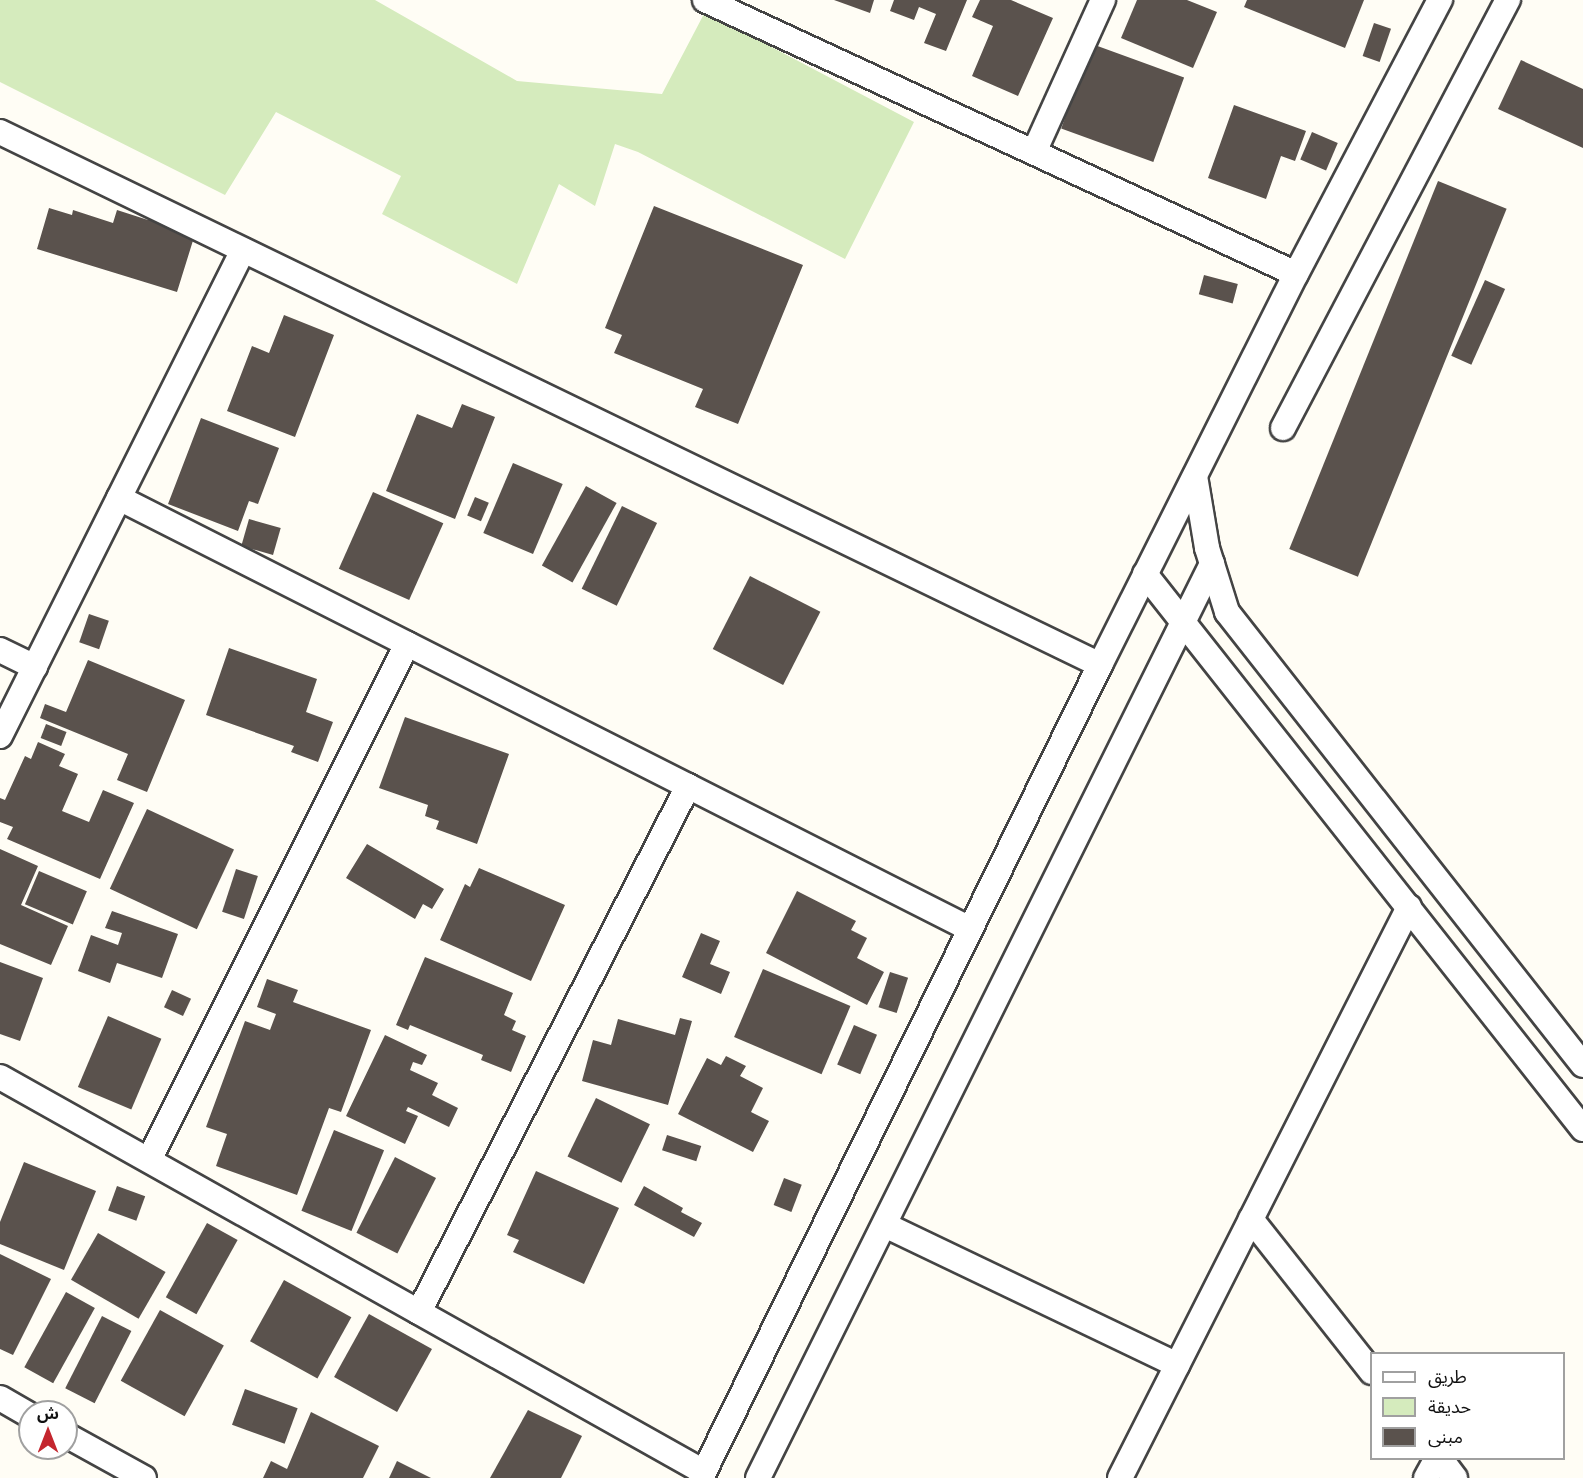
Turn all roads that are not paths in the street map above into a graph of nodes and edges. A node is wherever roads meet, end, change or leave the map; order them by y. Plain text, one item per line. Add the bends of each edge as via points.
1 (705, 0) edge
2 (1104, 0) edge
3 (1440, 0) edge
4 (1508, 0) edge
5 (0, 132) edge
6 (1034, 153) junction
7 (243, 250) junction
8 (1296, 274) junction
9 (1283, 428) dead end
10 (1195, 476) junction
11 (119, 498) junction
12 (1212, 564) junction
13 (1145, 574) junction
14 (1184, 621) junction
15 (407, 644) junction
16 (0, 650) edge
17 (1100, 665) junction
18 (35, 667) junction
19 (0, 736) edge
20 (688, 786) junction
21 (1409, 907) junction
22 (970, 929) junction
23 (1583, 1065) edge
24 (0, 1077) edge
25 (1583, 1129) edge
26 (149, 1160) junction
27 (1251, 1220) junction
28 (885, 1225) junction
29 (419, 1311) junction
30 (1177, 1365) junction
31 (1370, 1371) edge
32 (0, 1398) edge
33 (18, 1408) edge
34 (78, 1442) edge
35 (1437, 1460) edge
36 (1440, 1460) edge
37 (703, 1475) edge
38 (144, 1478) edge
39 (758, 1478) edge
40 (1120, 1478) edge
41 (1426, 1478) edge
42 (1455, 1478) edge

1 - 6 street
2 - 6 street
3 - 8 street
4 - 9 street
5 - 7 street
6 - 8 street
7 - 11 street
7 - 17 street
8 - 10 street
10 - 12 street
10 - 13 street
11 - 15 street
11 - 18 street
12 - 14 street
12 - 23 street via 1227,612
13 - 14 street
13 - 17 street
14 - 21 street
14 - 28 street
15 - 20 street
15 - 26 street
16 - 18 street
17 - 22 street
18 - 19 street
20 - 22 street
20 - 29 street
21 - 25 street
21 - 27 street
22 - 37 street
24 - 26 street
26 - 29 street
27 - 30 street
27 - 31 street
28 - 30 street
28 - 39 street
29 - 37 street
30 - 40 street
32 - 33 street
34 - 38 street
35 - 41 street
36 - 42 street

